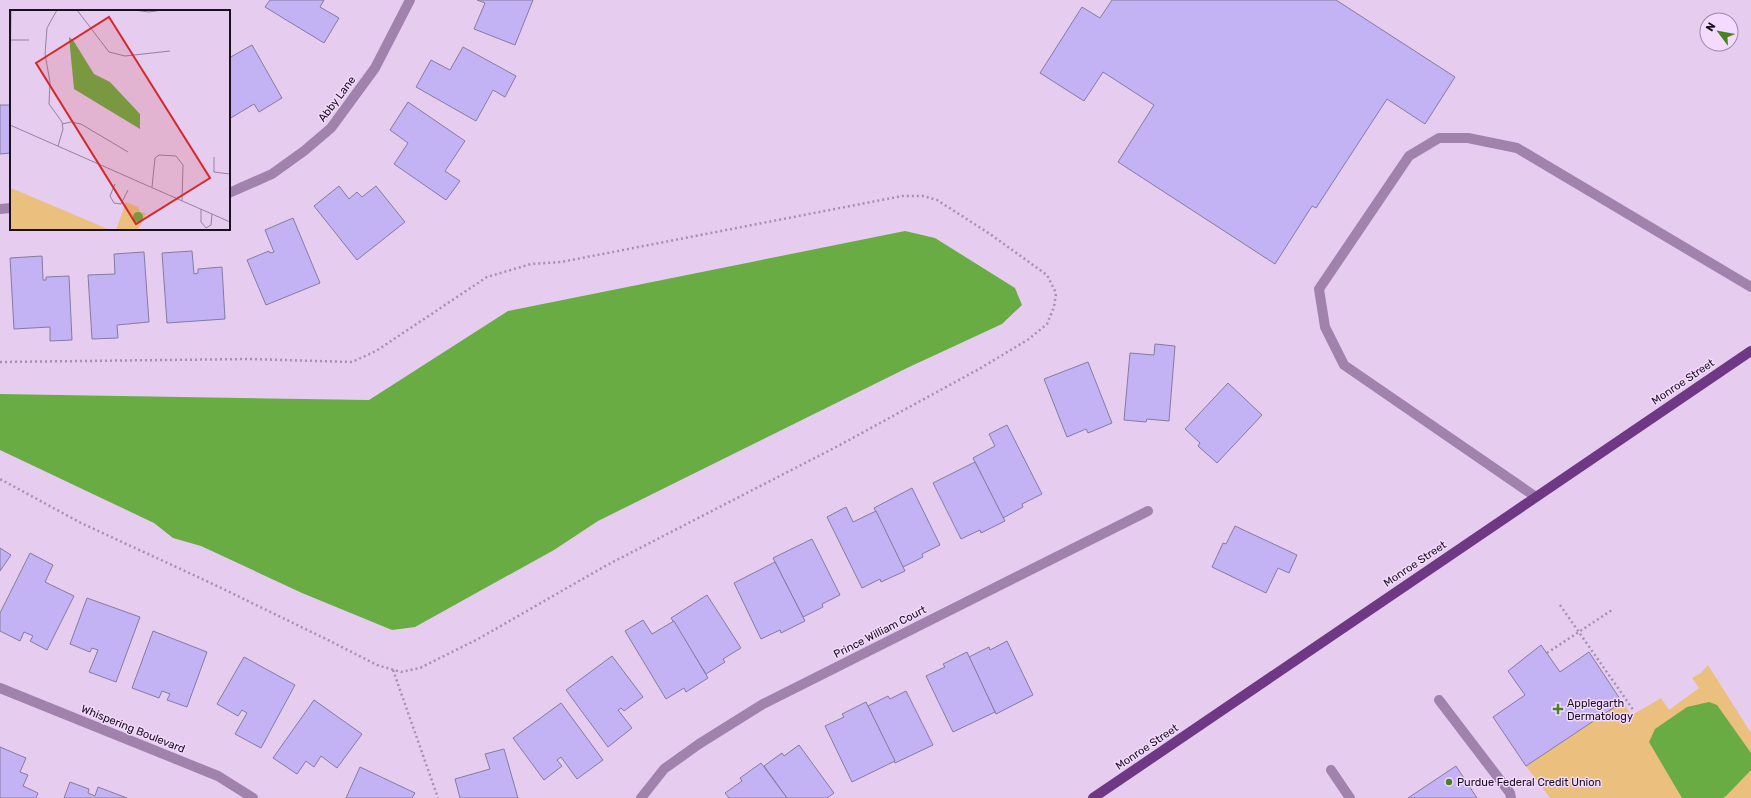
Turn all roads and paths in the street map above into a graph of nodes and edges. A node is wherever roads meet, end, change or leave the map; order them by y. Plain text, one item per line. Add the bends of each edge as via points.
1 (410, 0) edge
2 (230, 193) edge
3 (10, 208) edge
4 (0, 209) edge
5 (1751, 287) edge
6 (1751, 351) edge
7 (0, 362) edge
8 (0, 479) edge
9 (1536, 497) junction
10 (1148, 511) dead end
11 (1560, 605) dead end
12 (1612, 610) dead end
13 (1579, 632) junction
14 (1546, 653) dead end
15 (393, 670) junction
16 (0, 688) edge
17 (1439, 700) dead end
18 (1634, 711) dead end
19 (1331, 770) dead end
20 (253, 798) edge
21 (438, 798) edge
22 (641, 798) edge
23 (1093, 798) edge
24 (1350, 798) edge
25 (1511, 798) edge

1 - 2 street, Abby Lane via 375,68 331,128 272,174
3 - 4 street
5 - 9 street via 1517,148 1468,138 1439,138 1409,156 1319,289 1325,327 1344,364
6 - 9 main road, Monroe Street
7 - 15 path via 249,359 352,362 376,352 487,277 530,264 561,262 902,196 923,196 937,200 990,234 1051,280 1056,293 1047,324 1029,340 992,362 607,565 478,639 420,668 401,672
8 - 15 path via 81,523 377,665
9 - 23 main road, Monroe Street
10 - 22 street, Prince William Court via 763,704 664,769
11 - 13 path
12 - 13 path
13 - 14 path
13 - 18 path
15 - 21 path
16 - 20 street, Whispering Boulevard via 218,776
17 - 25 street via 1510,793
19 - 24 street

